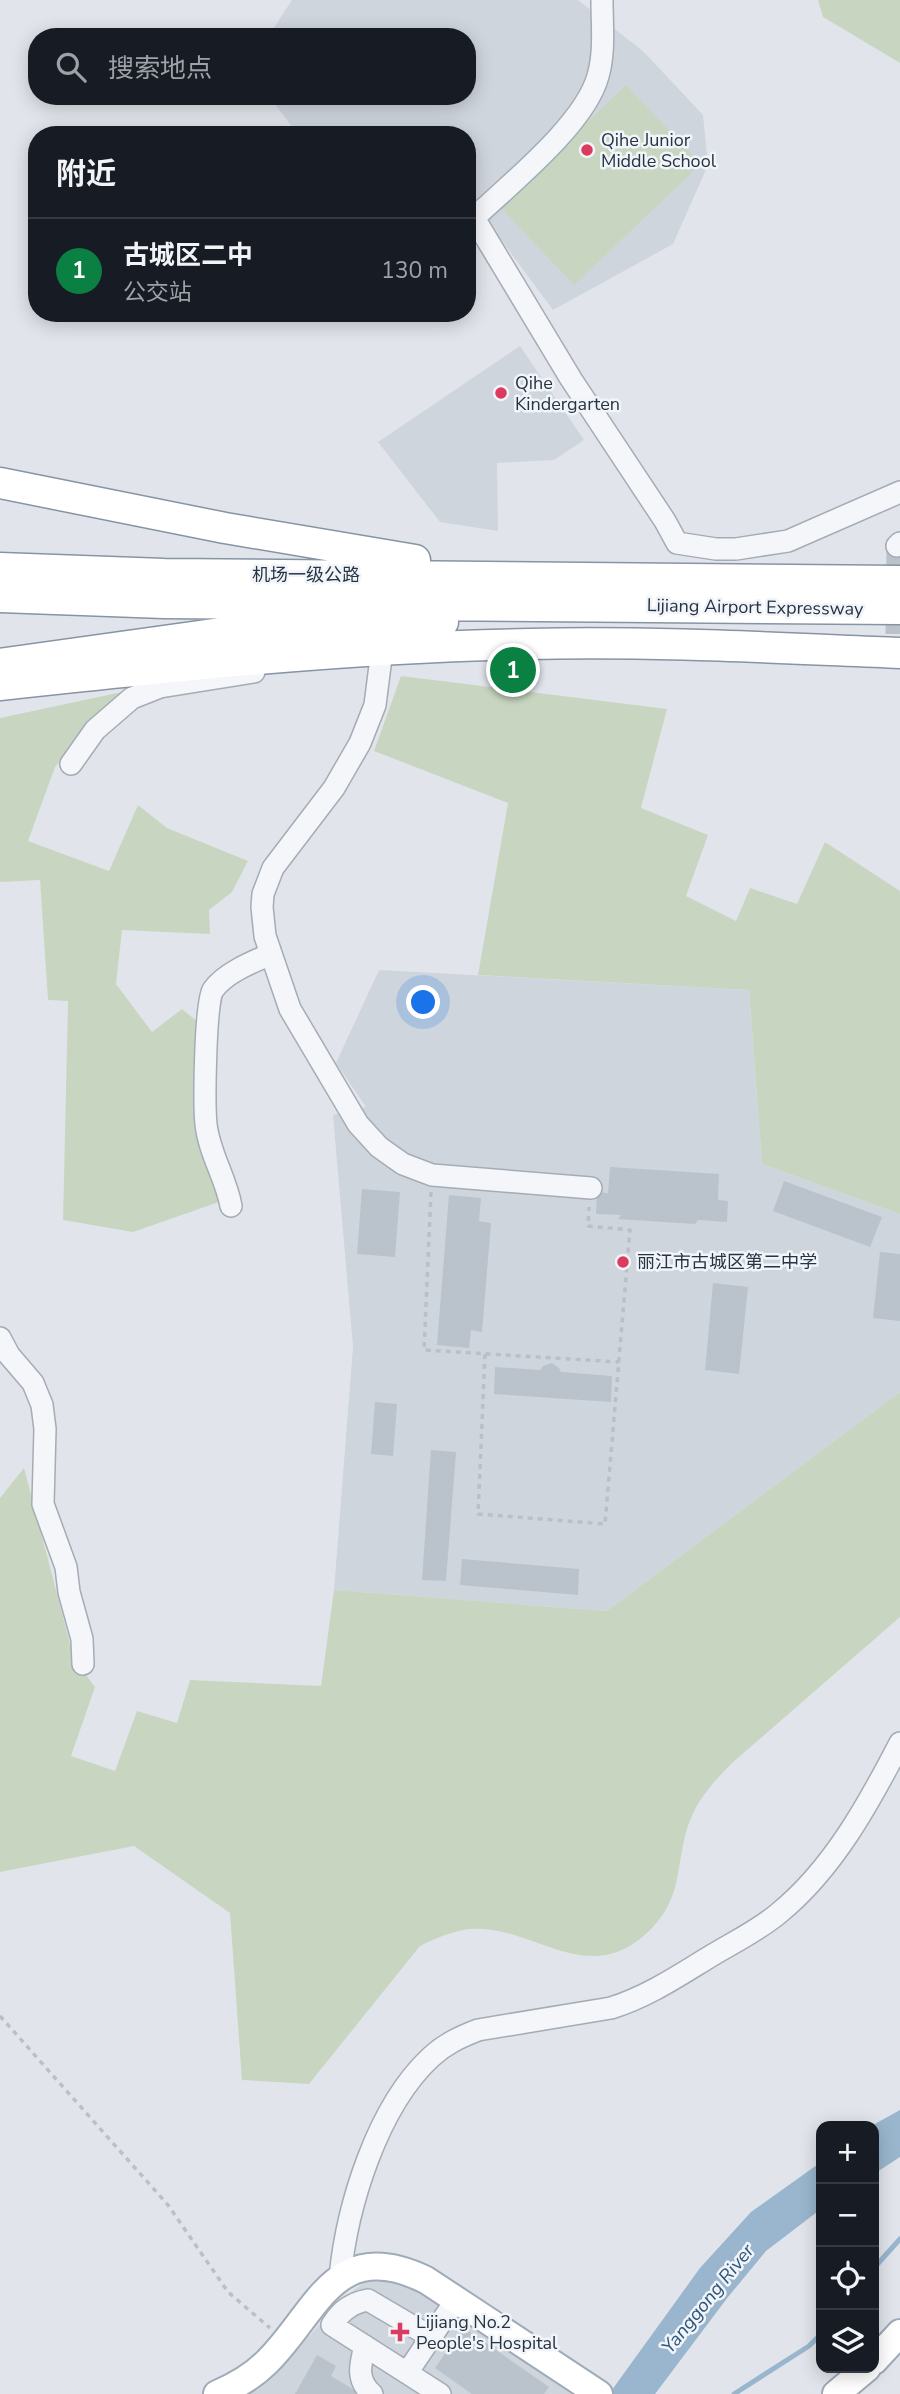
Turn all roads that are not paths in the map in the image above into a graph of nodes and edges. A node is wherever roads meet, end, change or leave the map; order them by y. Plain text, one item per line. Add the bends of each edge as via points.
1 (602, 0) edge
2 (476, 216) edge
3 (476, 221) edge
4 (0, 483) edge
5 (900, 492) edge
6 (0, 568) edge
7 (900, 581) edge
8 (611, 591) junction
9 (0, 597) edge
10 (898, 637) edge
11 (382, 650) junction
12 (273, 657) junction
13 (0, 664) edge
14 (0, 685) edge
15 (71, 764) dead end
16 (271, 954) junction
17 (591, 1188) road end
18 (231, 1206) dead end
19 (0, 1338) edge
20 (83, 1664) dead end
21 (900, 1743) edge
22 (340, 2277) junction
23 (456, 2300) junction
24 (900, 2333) edge
25 (431, 2337) junction
26 (365, 2346) junction
27 (879, 2356) edge
28 (407, 2373) junction
29 (861, 2373) edge
30 (217, 2394) edge
31 (372, 2394) edge
32 (440, 2394) edge
33 (599, 2394) edge
34 (836, 2394) edge

1 - 2 street via 599,73 587,102 564,132
3 - 5 street via 677,543 736,549 788,541
4 - 8 highway via 225,528
6 - 8 highway, 机场一级公路
7 - 8 highway, Lijiang Airport Expressway
8 - 9 highway, 机场一级公路 via 164,603
8 - 10 highway, Lijiang Airport Expressway
8 - 13 highway via 425,624 228,632
10 - 11 highway
11 - 12 highway
11 - 16 street via 375,705 360,743 334,788 268,880 262,922
12 - 14 highway
12 - 15 street via 259,671 160,687 132,698 95,730
16 - 17 street via 290,1009 349,1112 390,1156 432,1175
16 - 18 street via 224,978 209,997 206,1123
19 - 20 street via 33,1383 42,1405 43,1504 66,1567
21 - 22 street via 840,1846 778,1914 628,2003 478,2030 432,2056 394,2106 367,2161 351,2208
22 - 23 main road via 364,2269 403,2271
22 - 30 main road via 322,2292 257,2371
23 - 25 street
23 - 33 main road
24 - 27 main road
25 - 26 street via 368,2300 346,2308 332,2325
25 - 28 street
26 - 28 street
26 - 31 street via 360,2374
28 - 32 street
29 - 34 main road

